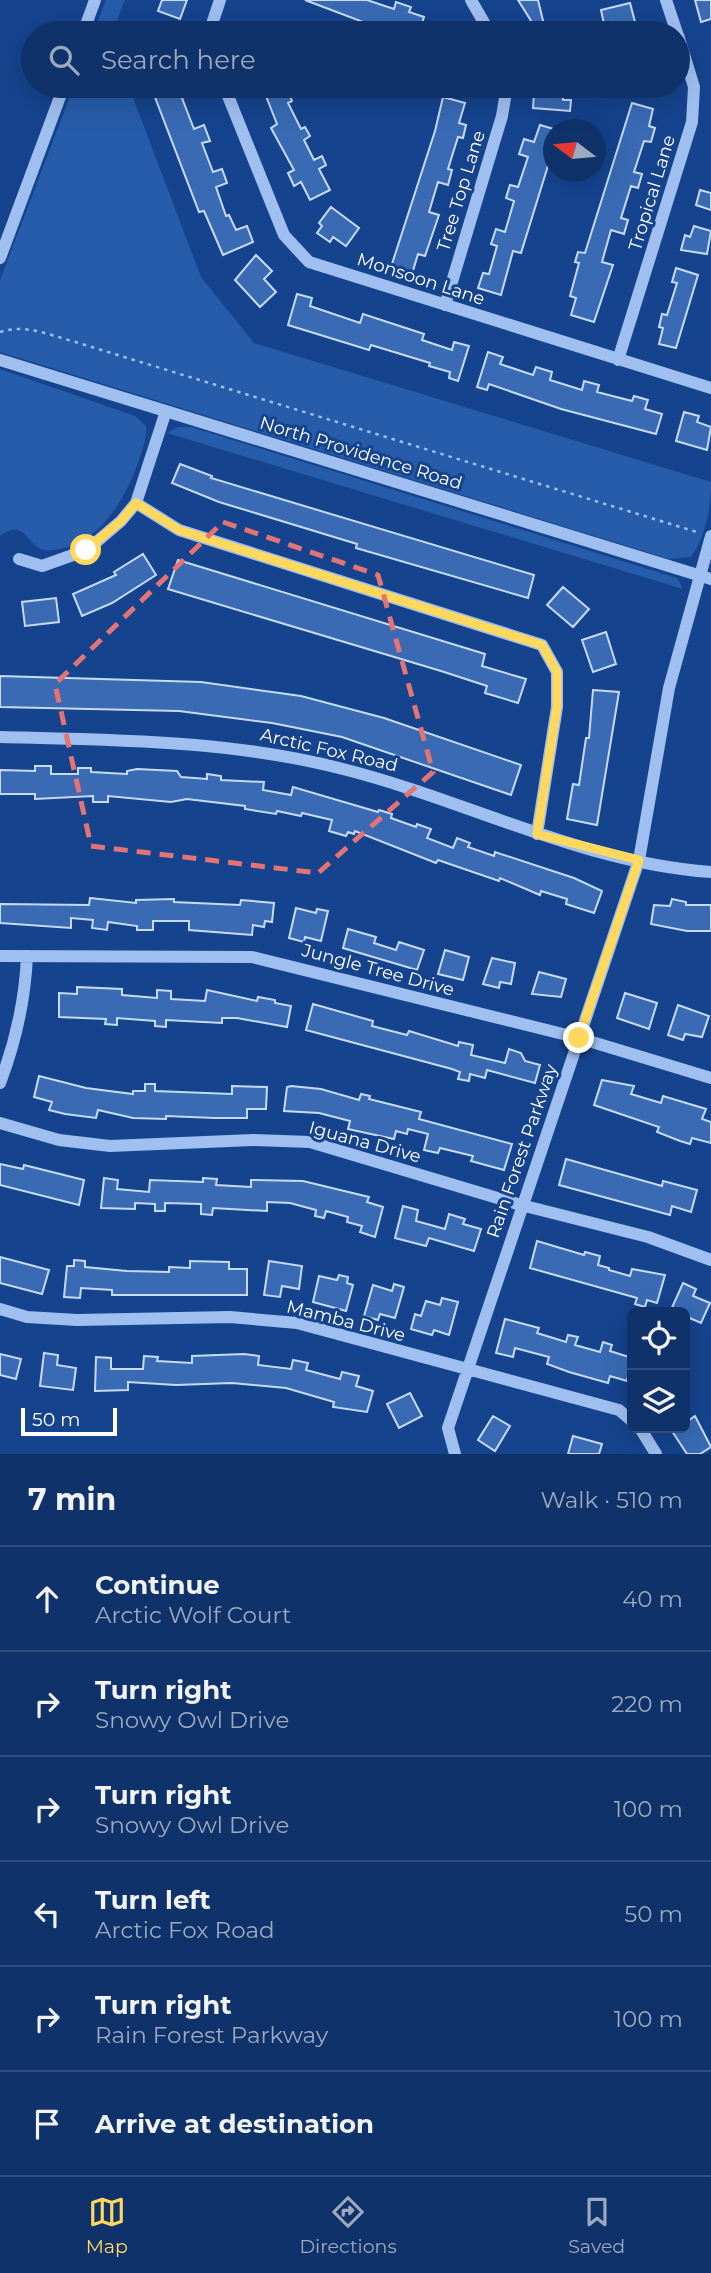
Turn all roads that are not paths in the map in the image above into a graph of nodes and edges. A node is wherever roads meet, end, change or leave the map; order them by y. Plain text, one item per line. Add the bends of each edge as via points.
1 (95, 0) edge
2 (220, 0) edge
3 (471, 0) edge
4 (666, 0) edge
5 (87, 21) edge
6 (213, 21) edge
7 (483, 21) edge
8 (673, 21) edge
9 (690, 75) edge
10 (60, 98) edge
11 (229, 98) edge
12 (505, 98) edge
13 (0, 258) edge
14 (445, 305) junction
15 (0, 360) edge
16 (618, 360) junction
17 (711, 388) edge
18 (166, 411) junction
19 (136, 503) junction
20 (705, 534) edge
21 (19, 559) dead end
22 (705, 578) edge
23 (0, 737) edge
24 (537, 834) junction
25 (639, 860) junction
26 (711, 872) edge
27 (0, 956) edge
28 (27, 956) junction
29 (579, 1038) junction
30 (711, 1077) edge
31 (0, 1083) edge
32 (0, 1123) edge
33 (521, 1205) junction
34 (711, 1260) edge
35 (0, 1309) edge
36 (467, 1370) junction
37 (627, 1417) edge
38 (643, 1433) edge
39 (455, 1454) edge
40 (656, 1454) edge

1 - 5 street
2 - 6 street
3 - 7 street
4 - 8 street, Tropical Lane
9 - 16 street, Tropical Lane via 692,122
10 - 13 street
11 - 14 street, Monsoon Lane via 284,235 309,262
12 - 14 street, Tree Top Lane
14 - 16 street, Monsoon Lane
15 - 18 street, North Providence Road
16 - 17 street, Monsoon Lane
18 - 19 street
18 - 22 street, North Providence Road
19 - 21 street via 86,550 41,566
19 - 24 street via 179,530 542,645 557,672 557,707
20 - 22 street, Rain Forest Parkway
22 - 25 street, Rain Forest Parkway via 670,688
23 - 24 street, Arctic Fox Road via 212,744 281,754 424,791
24 - 25 street, Arctic Fox Road
25 - 26 street, Arctic Fox Road
25 - 29 street, Rain Forest Parkway
27 - 28 street, Jungle Tree Drive
28 - 29 street, Jungle Tree Drive via 252,957
28 - 31 street via 26,994 16,1041
29 - 30 street, Jungle Tree Drive
29 - 33 street, Rain Forest Parkway
32 - 33 street, Iguana Drive via 59,1140 110,1146 310,1142
33 - 34 street, Iguana Drive via 648,1237
33 - 36 street, Rain Forest Parkway
35 - 36 street, Mamba Drive via 27,1317 77,1320 230,1317 297,1323
36 - 37 street, Mamba Drive via 619,1410
36 - 39 street, Rain Forest Parkway via 448,1428
38 - 40 street

